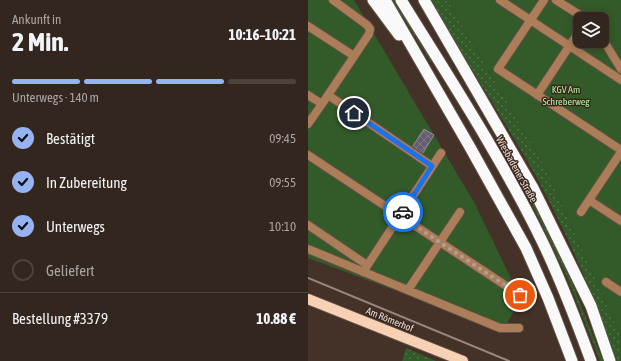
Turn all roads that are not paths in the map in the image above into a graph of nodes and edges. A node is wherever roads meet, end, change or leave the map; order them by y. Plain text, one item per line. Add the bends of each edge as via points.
1 (333, 0) edge
2 (373, 0) edge
3 (385, 0) edge
4 (401, 0) edge
5 (419, 0) edge
6 (424, 0) edge
7 (500, 0) edge
8 (544, 0) edge
9 (556, 0) edge
10 (575, 12) edge
11 (530, 20) junction
12 (437, 24) junction
13 (308, 26) edge
14 (573, 40) edge
15 (569, 46) junction
16 (608, 48) edge
17 (414, 52) junction
18 (354, 56) junction
19 (621, 69) edge
20 (621, 80) edge
21 (308, 95) edge
22 (328, 95) junction
23 (537, 95) junction
24 (322, 104) junction
25 (308, 124) edge
26 (621, 151) edge
27 (441, 153) dead end
28 (308, 156) edge
29 (432, 166) junction
30 (589, 200) junction
31 (460, 212) dead end
32 (581, 212) dead end
33 (400, 216) junction
34 (621, 222) edge
35 (308, 225) edge
36 (439, 242) junction
37 (308, 249) edge
38 (365, 268) junction
39 (606, 282) dead end
40 (408, 290) junction
41 (621, 292) edge
42 (520, 295) dead end
43 (308, 299) edge
44 (519, 328) dead end
45 (463, 361) edge
46 (572, 361) edge
47 (592, 361) edge
48 (610, 361) edge

1 - 18 lane via 370,29
2 - 17 highway via 386,20
3 - 17 highway
4 - 47 highway, Wiesbadener Straße via 514,187 542,241
5 - 12 highway
6 - 12 highway
7 - 11 lane
8 - 11 lane
9 - 10 lane
11 - 15 lane
11 - 23 lane via 498,69
12 - 48 highway via 508,141 562,243 591,306
13 - 18 lane
14 - 15 lane
15 - 20 lane
15 - 23 lane
16 - 19 lane
17 - 46 highway via 526,248
18 - 22 lane
21 - 24 lane
22 - 24 lane
22 - 29 lane
23 - 26 lane
24 - 25 lane
26 - 30 lane
27 - 29 lane
28 - 33 lane
29 - 33 lane
30 - 32 lane
30 - 34 lane
31 - 36 lane
33 - 36 lane
33 - 38 lane
35 - 38 lane
36 - 40 lane
36 - 42 lane
37 - 38 lane
38 - 40 lane
39 - 41 lane
40 - 44 lane via 500,328
43 - 45 main road, Am Römerhof

